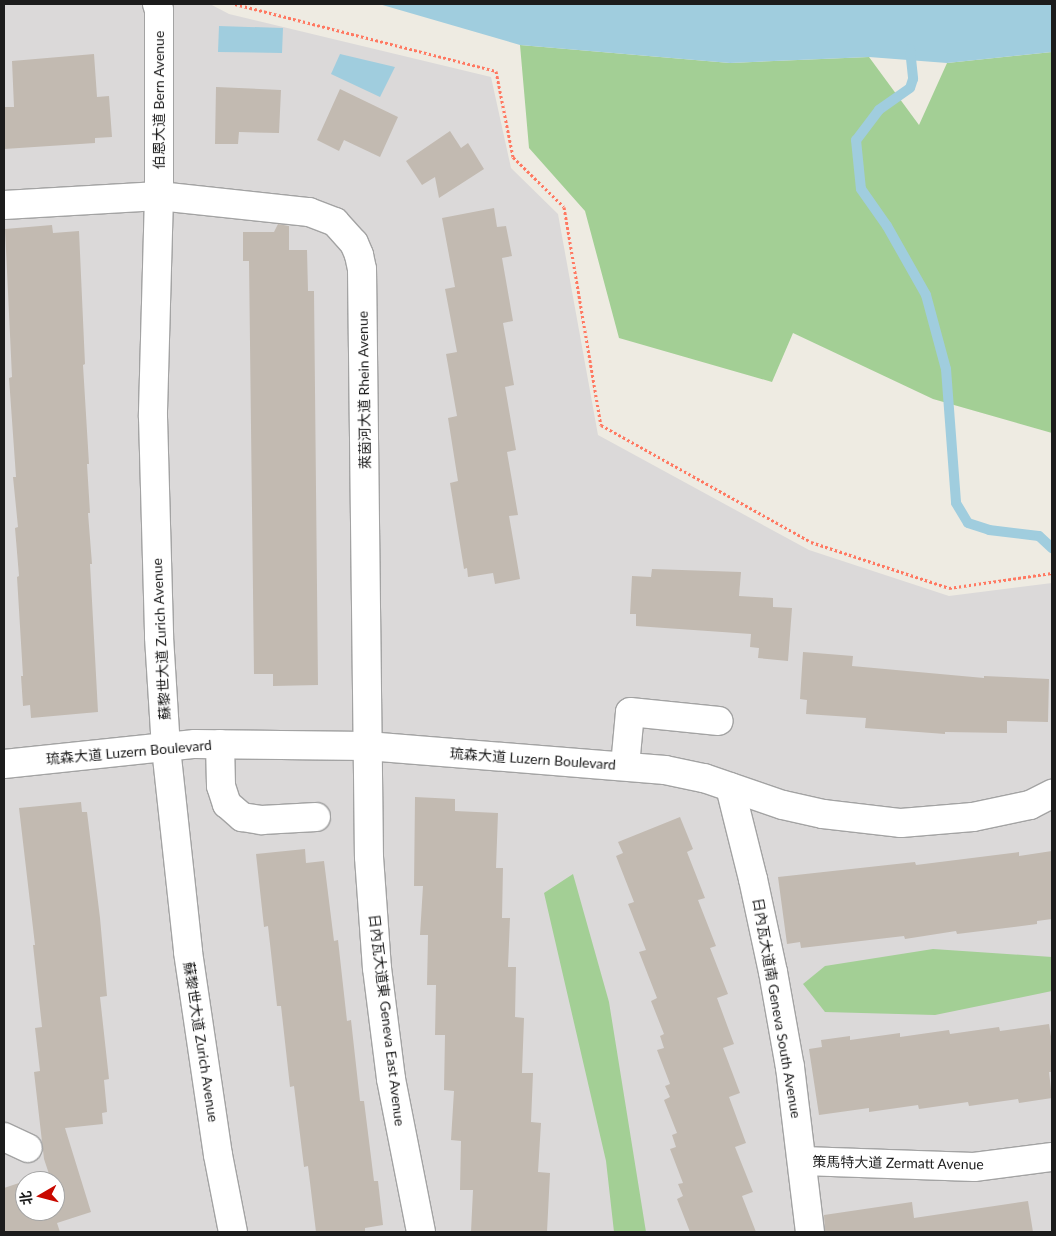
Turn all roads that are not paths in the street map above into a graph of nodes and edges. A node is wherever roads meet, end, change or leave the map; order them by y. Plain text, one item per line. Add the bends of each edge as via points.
1 (157, 4) edge
2 (159, 196) junction
3 (4, 205) edge
4 (719, 721) dead end
5 (220, 744) junction
6 (367, 746) junction
7 (166, 748) junction
8 (4, 764) edge
9 (625, 766) junction
10 (730, 787) junction
11 (1052, 794) edge
12 (316, 817) dead end
13 (1052, 1157) edge
14 (803, 1161) junction
15 (233, 1232) edge
16 (421, 1232) edge
17 (810, 1232) edge

1 - 2 lane, 伯恩大道 Bern Avenue
2 - 3 lane
2 - 6 lane, 萊茵河大道 Rhein Avenue via 323,216 346,232 360,255
2 - 7 lane, 蘇黎世大道 Zurich Avenue via 154,306 154,444 159,637
4 - 9 lane via 630,712
5 - 6 lane, 琉森大道 Luzern Boulevard
5 - 7 lane, 琉森大道 Luzern Boulevard
5 - 12 lane via 221,786 227,804 242,817 262,820
6 - 9 lane, 琉森大道 Luzern Boulevard
6 - 16 lane, 日內瓦大道東 Geneva East Avenue via 369,857 377,968 391,1079
7 - 8 lane, 琉森大道 Luzern Boulevard
7 - 15 lane, 蘇黎世大道 Zurich Avenue via 188,952 218,1155
9 - 10 lane, 琉森大道 Luzern Boulevard via 665,770
10 - 11 lane, 琉森大道 Luzern Boulevard via 823,814 901,822 973,817 1030,806
10 - 14 lane, 日內瓦大道南 Geneva South Avenue via 773,972
13 - 14 lane, 策馬特大道 Zermatt Avenue via 974,1167
14 - 17 lane, 日內瓦大道南 Geneva South Avenue

